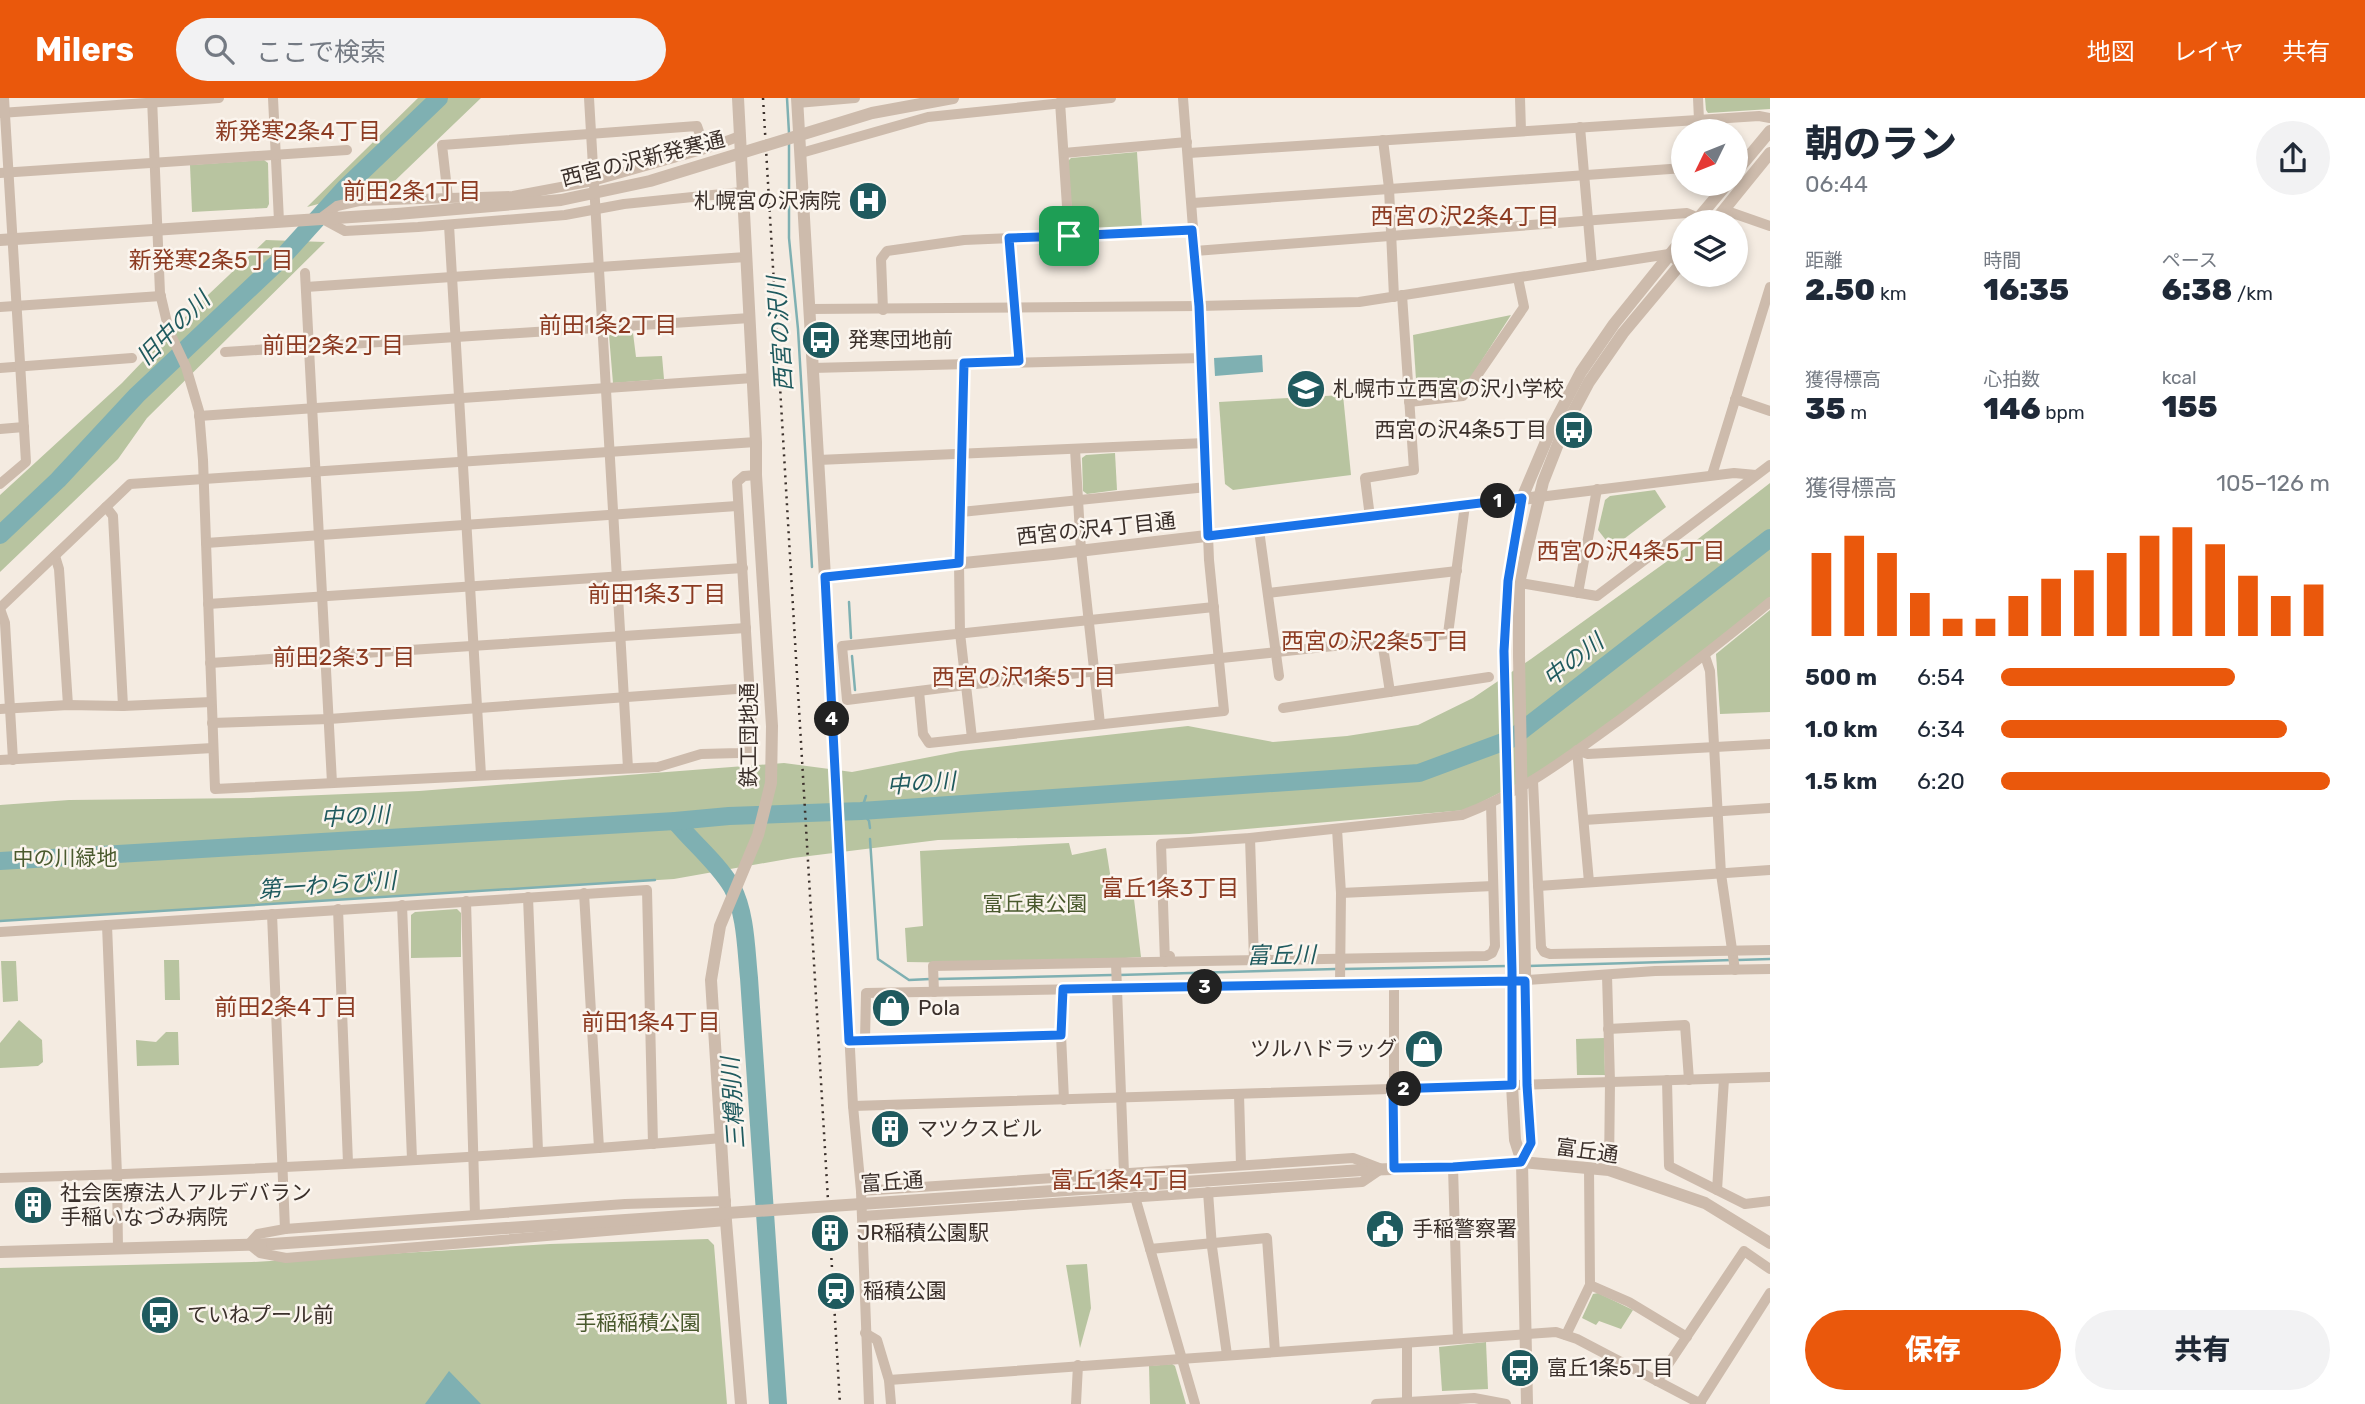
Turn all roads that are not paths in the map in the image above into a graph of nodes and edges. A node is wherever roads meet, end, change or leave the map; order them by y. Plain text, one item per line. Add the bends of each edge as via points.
1 (4, 98) edge
2 (219, 98) edge
3 (273, 98) edge
4 (589, 98) edge
5 (738, 98) edge
6 (855, 98) edge
7 (953, 98) edge
8 (1111, 98) edge
9 (1183, 98) edge
10 (1520, 98) edge
11 (1698, 98) edge
12 (152, 100) edge
13 (797, 100) edge
14 (1060, 102) junction
15 (3, 113) edge
16 (1770, 118) edge
17 (1699, 119) edge
18 (1714, 119) edge
19 (1671, 122) edge
20 (1580, 127) junction
21 (1521, 131) junction
22 (1770, 131) edge
23 (592, 133) junction
24 (740, 136) junction
25 (1383, 140) junction
26 (1188, 148) junction
27 (705, 149) junction
28 (347, 150) dead end
29 (801, 153) junction
30 (1064, 153) junction
31 (1770, 153) edge
32 (276, 154) junction
33 (1748, 157) edge
34 (156, 163) junction
35 (1671, 169) edge
36 (5, 173) edge
37 (1584, 175) junction
38 (593, 181) junction
39 (1389, 188) junction
40 (742, 192) junction
41 (1717, 196) edge
42 (448, 198) junction
43 (1192, 203) junction
44 (595, 209) junction
45 (1705, 210) edge
46 (1724, 210) edge
47 (1671, 214) edge
48 (321, 218) junction
49 (1748, 218) edge
50 (1588, 220) junction
51 (279, 221) junction
52 (449, 225) junction
53 (1770, 226) edge
54 (159, 229) junction
55 (1192, 230) junction
56 (1069, 236) junction
57 (1391, 236) junction
58 (1009, 238) junction
59 (7, 240) edge
60 (1195, 251) junction
61 (1671, 252) edge
62 (1669, 254) junction
63 (746, 257) junction
64 (599, 266) junction
65 (1592, 266) junction
66 (305, 273) dead end
67 (1671, 275) edge
68 (452, 276) junction
69 (1518, 278) junction
70 (1770, 287) edge
71 (306, 288) junction
72 (161, 296) junction
73 (1398, 296) junction
74 (17, 306) junction
75 (1199, 306) junction
76 (0, 307) edge
77 (1014, 308) junction
78 (810, 309) junction
79 (883, 310) junction
80 (750, 318) junction
81 (603, 327) junction
82 (456, 337) junction
83 (309, 347) junction
84 (225, 352) dead end
85 (132, 358) dead end
86 (1202, 358) junction
87 (1019, 361) junction
88 (964, 363) junction
89 (20, 367) junction
90 (0, 368) edge
91 (812, 368) junction
92 (753, 378) junction
93 (606, 387) junction
94 (460, 397) junction
95 (1735, 399) junction
96 (1409, 402) junction
97 (311, 408) junction
98 (1770, 411) edge
99 (199, 416) junction
100 (24, 427) junction
101 (0, 429) edge
102 (756, 442) junction
103 (1205, 443) junction
104 (1075, 449) junction
105 (610, 451) junction
106 (962, 454) junction
107 (818, 460) junction
108 (463, 461) junction
109 (1770, 465) edge
110 (314, 472) junction
111 (756, 475) junction
112 (1712, 475) junction
113 (1756, 475) junction
114 (204, 480) junction
115 (0, 484) edge
116 (1207, 487) junction
117 (1597, 489) junction
118 (1539, 497) junction
119 (1522, 498) junction
120 (1077, 500) junction
121 (1465, 505) junction
122 (737, 506) junction
123 (106, 507) junction
124 (961, 512) junction
125 (613, 515) junction
126 (1370, 517) junction
127 (467, 527) junction
128 (1259, 530) junction
129 (1208, 536) junction
130 (318, 537) junction
131 (206, 543) junction
132 (1081, 550) junction
133 (55, 556) junction
134 (959, 563) junction
135 (743, 568) junction
136 (1457, 571) junction
137 (617, 576) junction
138 (825, 577) junction
139 (1513, 582) junction
140 (470, 587) junction
141 (1268, 593) junction
142 (1578, 593) junction
143 (321, 596) junction
144 (1770, 602) edge
145 (208, 604) junction
146 (1214, 607) junction
147 (0, 609) edge
148 (1088, 620) junction
149 (746, 628) junction
150 (960, 633) junction
151 (620, 637) junction
152 (1382, 641) junction
153 (474, 646) junction
154 (1275, 653) junction
155 (1705, 656) junction
156 (325, 657) junction
157 (1219, 659) junction
158 (210, 663) junction
159 (1093, 672) junction
160 (1279, 676) dead end
161 (1489, 677) dead end
162 (966, 685) junction
163 (750, 688) junction
164 (919, 691) junction
165 (1390, 692) junction
166 (624, 698) junction
167 (211, 702) junction
168 (68, 705) junction
169 (123, 706) junction
170 (478, 706) junction
171 (1283, 708) dead end
172 (5, 709) edge
173 (329, 719) junction
174 (212, 723) junction
175 (1100, 724) junction
176 (972, 738) junction
177 (1770, 744) edge
178 (1713, 747) junction
179 (213, 748) junction
180 (1577, 750) junction
181 (13, 760) junction
182 (0, 761) edge
183 (628, 768) junction
184 (481, 775) junction
185 (1533, 781) junction
186 (332, 783) junction
187 (1491, 804) junction
188 (1770, 808) edge
189 (1717, 811) junction
190 (1584, 820) junction
191 (1337, 829) junction
192 (1250, 838) junction
193 (1770, 870) edge
194 (1721, 874) junction
195 (1589, 883) junction
196 (1493, 886) junction
197 (1538, 886) junction
198 (584, 893) junction
199 (1341, 893) junction
200 (528, 897) junction
201 (466, 901) junction
202 (402, 905) junction
203 (338, 909) junction
204 (272, 914) junction
205 (107, 925) junction
206 (0, 932) edge
207 (1770, 950) edge
208 (1167, 959) junction
209 (1254, 960) junction
210 (1734, 960) junction
211 (1340, 961) junction
212 (1116, 965) junction
213 (1770, 969) edge
214 (1607, 975) junction
215 (1519, 976) junction
216 (1340, 981) junction
217 (1394, 983) junction
218 (1115, 986) junction
219 (1063, 989) junction
220 (934, 990) junction
221 (1608, 1029) junction
222 (1061, 1035) junction
223 (865, 1040) junction
224 (849, 1041) junction
225 (1770, 1077) edge
226 (1724, 1079) junction
227 (1667, 1080) junction
228 (1689, 1080) junction
229 (1610, 1082) junction
230 (1512, 1085) junction
231 (1527, 1085) junction
232 (1393, 1089) junction
233 (1239, 1094) junction
234 (1120, 1098) junction
235 (1064, 1100) junction
236 (853, 1106) junction
237 (722, 1138) junction
238 (653, 1144) junction
239 (599, 1148) junction
240 (538, 1151) junction
241 (474, 1155) junction
242 (412, 1159) junction
243 (1521, 1162) junction
244 (348, 1163) junction
245 (1241, 1165) junction
246 (281, 1167) junction
247 (1453, 1167) junction
248 (1589, 1167) junction
249 (1388, 1169) junction
250 (1609, 1170) junction
251 (1125, 1173) junction
252 (117, 1175) junction
253 (0, 1178) edge
254 (1717, 1190) junction
255 (861, 1191) junction
256 (1208, 1192) junction
257 (1135, 1197) junction
258 (726, 1201) junction
259 (1770, 1201) edge
260 (475, 1215) junction
261 (862, 1216) junction
262 (726, 1221) junction
263 (285, 1229) junction
264 (1212, 1243) junction
265 (249, 1244) junction
266 (1770, 1244) edge
267 (118, 1249) junction
268 (1150, 1249) junction
269 (0, 1252) edge
270 (1770, 1269) edge
271 (1590, 1285) junction
272 (1770, 1293) edge
273 (865, 1333) junction
274 (1527, 1335) junction
275 (1566, 1335) junction
276 (1687, 1337) junction
277 (1458, 1339) junction
278 (1407, 1343) junction
279 (1275, 1352) junction
280 (1227, 1355) junction
281 (1181, 1358) junction
282 (1078, 1365) junction
283 (889, 1380) junction
284 (1657, 1381) junction
285 (1474, 1401) edge
286 (1407, 1403) edge
287 (741, 1404) edge
288 (869, 1404) edge
289 (891, 1404) edge
290 (1076, 1404) edge
291 (1195, 1404) edge
292 (1376, 1404) edge
293 (1506, 1404) edge
294 (1527, 1404) edge
295 (1701, 1404) edge

1 - 15 street
2 - 12 street
3 - 32 street
4 - 23 street
5 - 24 street, 鉄工団地通
6 - 13 street
7 - 48 street, 西宮の沢新発寒通, bridge via 872,113 650,181 561,200
8 - 14 street
9 - 26 street
10 - 21 street
11 - 17 street
12 - 15 street
12 - 34 street
13 - 29 street
14 - 29 street via 928,117
14 - 30 street
15 - 36 street
16 - 18 street
19 - 20 street
20 - 21 street
20 - 37 street
21 - 25 street
22 - 33 street
23 - 27 street via 696,126
23 - 38 street
23 - 42 street via 443,145
24 - 27 street
24 - 40 street, 鉄工団地通
25 - 26 street
25 - 39 street
26 - 30 street
26 - 43 street
27 - 38 street
28 - 32 street
29 - 78 street
30 - 56 street
31 - 46 street
32 - 34 street
32 - 51 street
34 - 36 street
34 - 54 street
35 - 37 street
36 - 59 street
37 - 39 street
37 - 50 street
38 - 42 street via 513,196
38 - 44 street
39 - 43 street
39 - 57 street
40 - 44 street
40 - 63 street, 鉄工団地通
41 - 45 street
42 - 48 street via 352,202
43 - 55 street
44 - 52 street
44 - 64 street
47 - 50 street
48 - 51 street, 西宮の沢新発寒通
48 - 52 street via 345,231
49 - 53 street
50 - 57 street
50 - 65 street
51 - 54 street, 西宮の沢新発寒通
52 - 68 street
54 - 59 street, 西宮の沢新発寒通
54 - 72 street
55 - 56 street
55 - 60 street
56 - 58 street
57 - 60 street
57 - 73 street
58 - 77 street
58 - 79 street via 887,251 881,259
59 - 74 street
60 - 75 street
61 - 62 street
62 - 65 street
62 - 119 street via 1581,372
63 - 64 street
63 - 80 street, 鉄工団地通
64 - 68 street
64 - 81 street
65 - 69 street
66 - 71 street
67 - 118 street via 1589,382 1563,431
68 - 71 street
68 - 82 street
69 - 73 street
69 - 96 street via 1524,307 1463,396
70 - 95 street
71 - 83 street
72 - 74 street
72 - 99 street
73 - 75 street via 1359,302
73 - 96 street
74 - 76 street
74 - 89 street
75 - 77 street
75 - 86 street
77 - 79 street
77 - 87 street
78 - 79 street
78 - 91 street
80 - 81 street
80 - 92 street, 鉄工団地通
81 - 82 street
81 - 93 street
82 - 83 street
82 - 94 street
83 - 84 street
83 - 97 street
85 - 89 street
86 - 87 street
86 - 103 street
87 - 88 street
88 - 91 street
88 - 106 street
89 - 90 street
89 - 100 street
91 - 107 street
92 - 93 street
92 - 102 street, 鉄工団地通
93 - 94 street
93 - 105 street
94 - 97 street
94 - 108 street
95 - 98 street
95 - 112 street
96 - 126 street via 1414,470 1365,478
97 - 99 street
97 - 110 street
99 - 114 street
100 - 101 street
100 - 115 street via 26,462
102 - 105 street
102 - 111 street, 鉄工団地通
103 - 104 street
103 - 116 street
104 - 106 street
104 - 120 street
105 - 108 street
105 - 125 street
106 - 107 street
106 - 124 street
107 - 138 street
108 - 110 street
108 - 127 street
109 - 113 street
110 - 114 street
110 - 130 street
111 - 122 street via 737,482
111 - 237 street, 鉄工団地通 via 772,726 771,783 758,835 720,926 711,980
112 - 113 street
112 - 117 street
113 - 142 street via 1597,596
114 - 123 street via 130,484
114 - 131 street
116 - 120 street
116 - 129 street
117 - 118 street
117 - 142 street
118 - 119 street, 西宮の沢4丁目通
118 - 139 street
119 - 121 street, 西宮の沢4丁目通
119 - 139 street
120 - 124 street
120 - 132 street
121 - 126 street, 西宮の沢4丁目通
121 - 136 street
122 - 125 street
122 - 135 street
123 - 133 street
123 - 169 street via 113,516
124 - 134 street
125 - 127 street
125 - 137 street
126 - 128 street, 西宮の沢4丁目通
127 - 130 street
127 - 140 street
128 - 129 street, 西宮の沢4丁目通
128 - 141 street
129 - 132 street, 西宮の沢4丁目通
129 - 146 street
130 - 131 street
130 - 143 street
131 - 145 street
132 - 134 street, 西宮の沢4丁目通
132 - 148 street
133 - 147 street
133 - 168 street
134 - 138 street, 西宮の沢4丁目通
134 - 150 street
135 - 137 street
135 - 149 street
136 - 141 street
136 - 152 street via 1448,634
137 - 140 street
137 - 151 street
138 - 224 street
139 - 142 street
139 - 215 street, bridge via 1519,656
139 - 215 street, bridge via 1504,651
140 - 143 street
140 - 153 street
141 - 154 street
143 - 145 street
143 - 156 street
144 - 155 street
145 - 158 street
146 - 148 street
146 - 157 street
147 - 172 street via 5,623
148 - 150 street
148 - 159 street
149 - 151 street
149 - 163 street
150 - 162 street
150 - 164 street via 842,646 847,700
151 - 153 street
151 - 166 street
152 - 154 street
152 - 165 street
153 - 156 street
153 - 170 street
154 - 157 street
154 - 160 street
155 - 178 street via 1710,671
155 - 180 street
156 - 158 street
156 - 173 street
157 - 159 street
157 - 175 street via 1224,711
158 - 167 street
159 - 162 street
159 - 175 street
161 - 165 street
162 - 164 street
162 - 176 street
163 - 166 street
163 - 183 street via 753,747 739,753 701,754 658,767
164 - 176 street via 923,734 929,743
165 - 171 street
166 - 170 street
166 - 183 street
167 - 169 street
167 - 174 street
168 - 169 street
168 - 172 street
170 - 173 street
170 - 184 street
172 - 181 street
173 - 174 street
173 - 186 street
174 - 179 street
175 - 176 street
177 - 178 street
178 - 180 street via 1588,754
178 - 189 street
179 - 181 street
179 - 186 street via 215,789
180 - 185 street
180 - 190 street
181 - 182 street
183 - 184 street
184 - 186 street
185 - 187 street
185 - 197 street
187 - 191 street via 1462,815
187 - 196 street
188 - 189 street
189 - 190 street
189 - 194 street
190 - 195 street
191 - 192 street
191 - 199 street
192 - 208 street via 1161,844
192 - 209 street
193 - 194 street
194 - 195 street
194 - 210 street
195 - 197 street
196 - 199 street
196 - 211 street via 1495,946 1486,956
197 - 210 street via 1544,952
198 - 200 street
198 - 238 street via 647,890
198 - 239 street
199 - 211 street
200 - 201 street
200 - 240 street
201 - 202 street
201 - 241 street
202 - 203 street
202 - 242 street
203 - 204 street
203 - 244 street
204 - 205 street
204 - 246 street
205 - 206 street
205 - 252 street
207 - 210 street
208 - 209 street
208 - 212 street
209 - 211 street
210 - 213 street
210 - 214 street
211 - 216 street
212 - 218 street
212 - 220 street via 933,966
214 - 215 street
214 - 221 street
215 - 217 street
215 - 230 street
215 - 231 street
216 - 217 street
216 - 218 street
217 - 232 street
218 - 219 street
218 - 234 street
219 - 220 street
219 - 222 street
220 - 223 street via 866,993
221 - 228 street via 1685,1026
221 - 229 street
222 - 223 street
222 - 235 street
223 - 224 street
224 - 236 street
225 - 226 street
226 - 228 street
226 - 254 street
227 - 228 street
227 - 229 street
227 - 254 street via 1669,1166
229 - 231 street
229 - 250 street
230 - 231 street
230 - 232 street
230 - 243 street via 1514,1140
231 - 243 street via 1531,1143
232 - 233 street
232 - 249 street
233 - 234 street
233 - 245 street
234 - 235 street
234 - 251 street
235 - 236 street
236 - 255 street
237 - 238 street
237 - 258 street, 鉄工団地通
238 - 239 street
239 - 240 street
240 - 241 street
241 - 242 street
241 - 260 street
242 - 244 street
243 - 247 street, 富丘通
243 - 248 street, 富丘通
243 - 274 street
244 - 246 street
245 - 249 street via 1353,1158
245 - 251 street
246 - 252 street
246 - 263 street
247 - 249 street, 富丘通
247 - 277 street
248 - 250 street, 富丘通
248 - 271 street
249 - 256 street via 1362,1182
249 - 265 street, 富丘通, bridge
250 - 266 street, 富丘通 via 1705,1203
251 - 255 street
252 - 253 street
252 - 267 street
254 - 259 street via 1745,1203
255 - 261 street
256 - 257 street
256 - 264 street
257 - 261 street
257 - 268 street
258 - 260 street
258 - 262 street, 鉄工団地通
260 - 263 street
261 - 273 street
262 - 265 street via 286,1258 260,1252
262 - 287 street, 鉄工団地通
263 - 265 street via 258,1234
264 - 268 street
264 - 279 street via 1267,1238
264 - 280 street
265 - 267 street, 富丘通
267 - 269 street, 富丘通
268 - 281 street
270 - 276 street via 1744,1251
271 - 275 street
271 - 276 street
272 - 295 street
273 - 283 street via 877,1340
273 - 288 street
274 - 275 street
274 - 277 street
274 - 294 street
275 - 284 street
276 - 284 street
277 - 278 street
278 - 279 street
278 - 286 street
279 - 280 street
280 - 281 street
281 - 282 street
281 - 291 street
282 - 283 street
282 - 290 street
283 - 289 street
284 - 295 street
285 - 286 street
285 - 293 street
286 - 292 street

